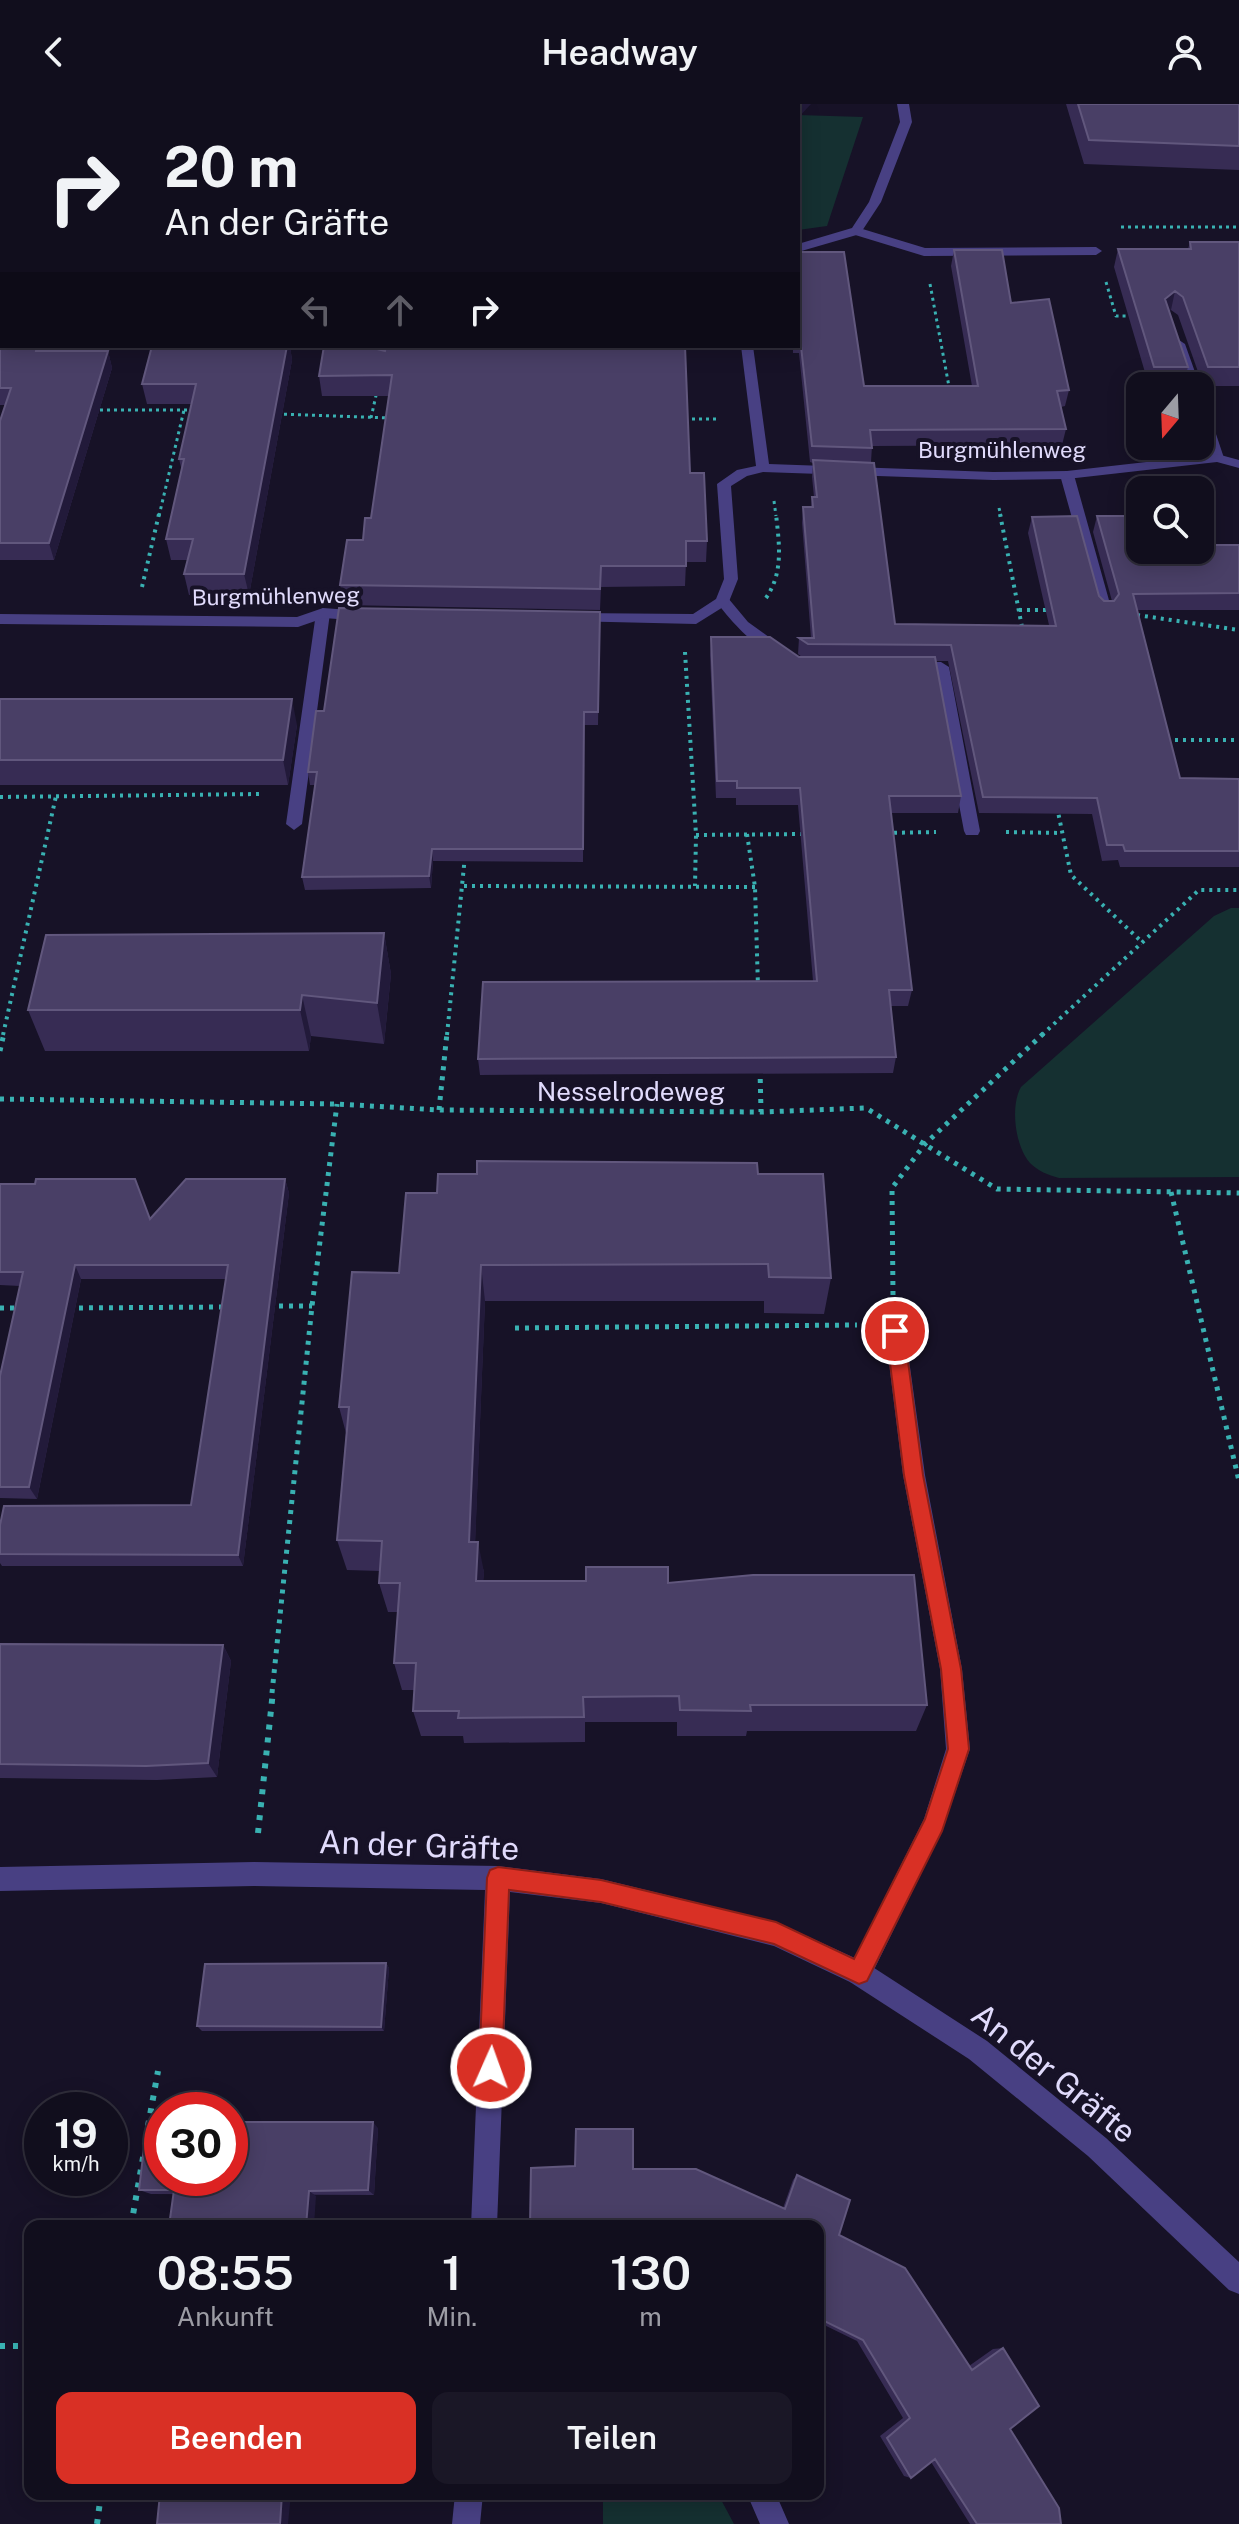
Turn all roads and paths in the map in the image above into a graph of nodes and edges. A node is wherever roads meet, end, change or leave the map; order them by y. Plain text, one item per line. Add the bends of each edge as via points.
1 (903, 104) edge
2 (856, 231) junction
3 (800, 247) edge
4 (1096, 251) joint
5 (924, 252) junction
6 (1169, 316) joint
7 (747, 348) edge
8 (1188, 372) edge
9 (379, 379) edge
10 (952, 401) edge
11 (92, 410) edge
12 (184, 410) junction
13 (199, 411) edge
14 (278, 414) edge
15 (371, 418) junction
16 (402, 418) edge
17 (679, 419) edge
18 (756, 420) junction
19 (1214, 449) edge
20 (1217, 458) junction
21 (1239, 464) edge
22 (763, 468) junction
23 (1067, 475) junction
24 (993, 476) junction
25 (723, 601) junction
26 (1105, 611) edge
27 (323, 613) junction
28 (378, 616) edge
29 (553, 618) edge
30 (0, 619) edge
31 (135, 619) junction
32 (1025, 638) edge
33 (684, 641) dead end
34 (790, 660) edge
35 (895, 667) edge
36 (1165, 740) edge
37 (1239, 740) edge
38 (297, 794) junction
39 (56, 796) junction
40 (0, 797) edge
41 (1056, 802) edge
42 (294, 824) dead end
43 (972, 831) junction
44 (882, 833) edge
45 (1061, 833) junction
46 (747, 834) junction
47 (807, 834) edge
48 (696, 835) junction
49 (465, 854) edge
50 (464, 886) junction
51 (695, 886) junction
52 (755, 887) junction
53 (1239, 890) edge
54 (1143, 943) junction
55 (758, 992) edge
56 (0, 1051) edge
57 (760, 1067) edge
58 (0, 1099) edge
59 (337, 1104) junction
60 (439, 1110) junction
61 (761, 1112) junction
62 (925, 1144) junction
63 (1171, 1192) junction
64 (1239, 1193) edge
65 (265, 1306) edge
66 (312, 1306) junction
67 (234, 1307) edge
68 (0, 1308) edge
69 (31, 1308) edge
70 (62, 1308) edge
71 (515, 1328) dead end
72 (894, 1328) junction
73 (1239, 1481) edge
74 (254, 1874) junction
75 (498, 1878) junction
76 (0, 1879) edge
77 (859, 1973) junction
78 (158, 2071) dead end
79 (154, 2092) edge
80 (144, 2149) edge
81 (132, 2220) edge
82 (484, 2220) edge
83 (1239, 2280) edge
84 (0, 2346) edge
85 (24, 2346) edge
86 (100, 2500) edge
87 (468, 2500) edge
88 (764, 2500) edge
89 (97, 2524) edge
90 (466, 2524) edge
91 (775, 2524) edge

1 - 2 street via 906,122 875,202
2 - 3 street
2 - 5 street
4 - 5 street
4 - 6 path via 1116,316
5 - 10 path
6 - 8 street
7 - 18 street
9 - 15 path
11 - 12 path
12 - 13 path
12 - 31 path
14 - 15 path
15 - 16 path
17 - 18 path
18 - 22 street
19 - 20 street
20 - 21 street, Burgmühlenweg
20 - 23 street, Burgmühlenweg
22 - 24 street, Burgmühlenweg
22 - 25 street, Burgmühlenweg via 724,484 731,579
23 - 24 street, Burgmühlenweg
23 - 26 street
24 - 32 path
25 - 29 street via 696,619
25 - 34 street via 743,625
27 - 28 street, Burgmühlenweg
27 - 31 street, Burgmühlenweg via 298,622
27 - 38 street
30 - 31 street, Burgmühlenweg
33 - 48 path
35 - 43 street via 941,667
36 - 37 path
38 - 39 path
38 - 42 street
39 - 40 path
39 - 56 path
41 - 45 path
43 - 44 path
43 - 45 path
45 - 54 path via 1071,875
46 - 47 path
46 - 48 path
46 - 52 path
48 - 51 path
49 - 50 path
50 - 51 path
50 - 60 path
51 - 52 path
52 - 55 path
53 - 54 path via 1199,890
54 - 62 path
57 - 61 path
58 - 59 path, Nesselrodeweg
59 - 60 path, Nesselrodeweg
59 - 66 path
60 - 61 path, Nesselrodeweg
61 - 62 path, Nesselrodeweg via 866,1108
62 - 63 path, Nesselrodeweg via 997,1189
62 - 72 path via 892,1188
63 - 64 path, Nesselrodeweg
63 - 73 path
65 - 66 path
66 - 74 path
67 - 70 path
68 - 69 path
71 - 72 path
72 - 77 street via 914,1475 951,1669 958,1749 934,1823
74 - 75 street, An der Gräfte
74 - 76 street, An der Gräfte
75 - 77 street, An der Gräfte via 601,1891 776,1934
75 - 82 street
77 - 83 street, An der Gräfte via 978,2050 1097,2147
78 - 79 path
80 - 81 path
84 - 85 path
86 - 89 path
87 - 90 street
88 - 91 street

